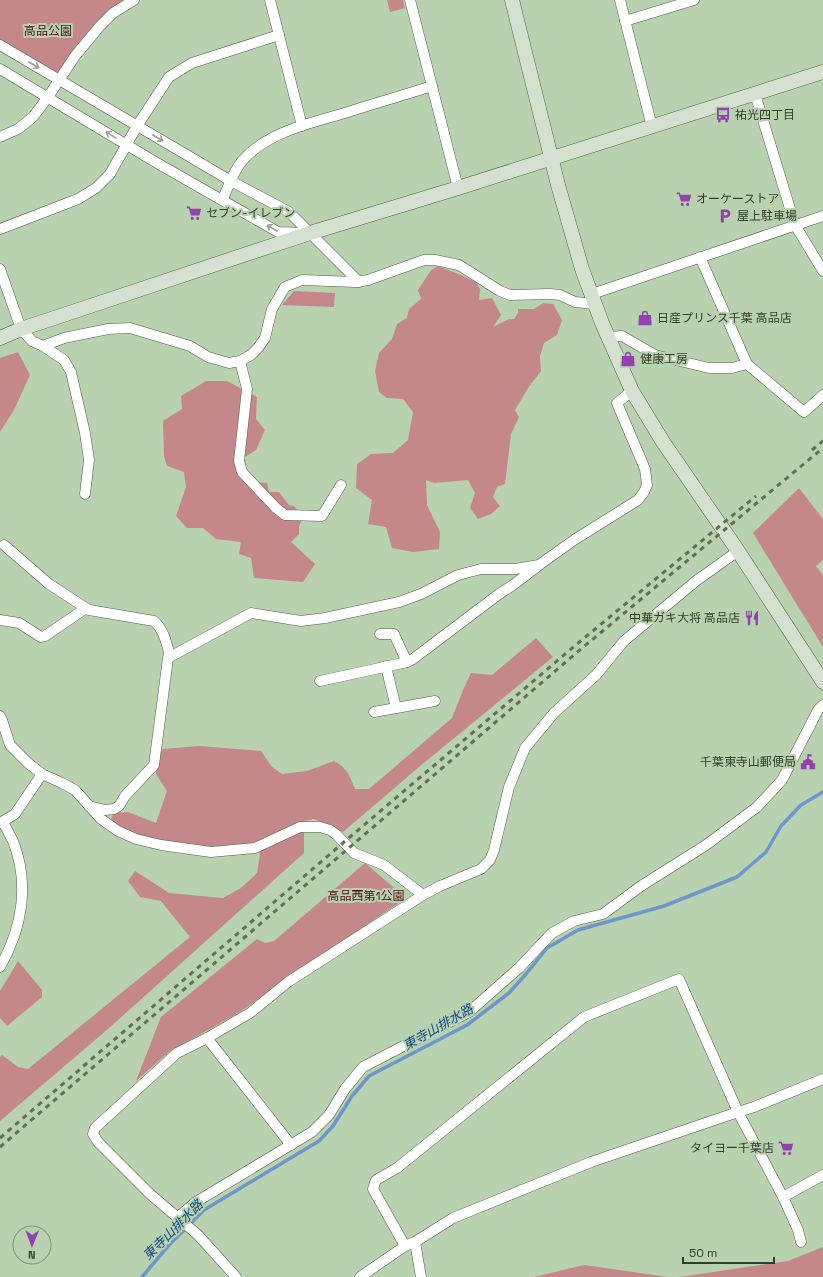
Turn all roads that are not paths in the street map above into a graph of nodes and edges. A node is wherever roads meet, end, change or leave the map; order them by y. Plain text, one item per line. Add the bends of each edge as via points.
1 (134, 0) edge
2 (270, 0) edge
3 (410, 0) edge
4 (512, 0) edge
5 (620, 0) edge
6 (694, 0) edge
7 (626, 21) junction
8 (279, 35) junction
9 (0, 46) edge
10 (0, 69) edge
11 (823, 72) edge
12 (59, 80) junction
13 (432, 86) junction
14 (755, 94) junction
15 (48, 97) junction
16 (137, 126) junction
17 (302, 126) junction
18 (652, 127) junction
19 (0, 136) edge
20 (127, 145) junction
21 (551, 159) junction
22 (231, 181) junction
23 (458, 188) junction
24 (223, 199) junction
25 (823, 216) edge
26 (794, 225) junction
27 (0, 229) edge
28 (310, 233) junction
29 (700, 257) junction
30 (0, 269) edge
31 (823, 269) edge
32 (360, 282) junction
33 (593, 299) junction
34 (21, 329) junction
35 (608, 337) junction
36 (0, 338) edge
37 (43, 346) junction
38 (240, 361) junction
39 (747, 364) junction
40 (632, 391) junction
41 (823, 395) edge
42 (341, 485) dead end
43 (85, 494) dead end
44 (4, 546) dead end
45 (738, 551) junction
46 (539, 565) junction
47 (86, 608) junction
48 (0, 620) edge
49 (380, 634) dead end
50 (170, 657) junction
51 (407, 662) junction
52 (386, 666) junction
53 (320, 681) dead end
54 (823, 682) edge
55 (435, 701) dead end
56 (823, 705) edge
57 (396, 708) junction
58 (374, 712) dead end
59 (0, 716) edge
60 (42, 774) junction
61 (89, 806) junction
62 (2, 823) edge
63 (423, 895) junction
64 (0, 967) edge
65 (207, 1038) junction
66 (823, 1079) edge
67 (738, 1112) junction
68 (291, 1145) junction
69 (823, 1175) edge
70 (783, 1197) junction
71 (181, 1220) junction
72 (415, 1242) junction
73 (802, 1242) dead end
74 (405, 1246) junction
75 (236, 1277) edge
76 (360, 1277) edge
77 (421, 1277) edge

1 - 12 street via 113,13 100,26 74,56
2 - 8 street
3 - 13 street
4 - 21 street
5 - 7 street
6 - 7 street
7 - 18 street
8 - 16 street via 192,63 169,77
8 - 17 street
9 -> 12 street
10 - 15 street
11 - 14 street
12 - 15 street
12 - 16 street
13 - 17 street
13 - 23 street
14 - 18 street
14 - 26 street
15 - 19 street via 33,117 18,129
20 -> 15 street
16 - 20 street
16 -> 22 street
17 - 22 street via 271,138 254,150 242,161
18 - 21 street
20 - 24 street
20 - 27 street via 110,174 96,188 78,199
21 - 23 street
21 - 33 street
22 - 24 street
22 - 28 street via 289,212
23 - 28 street
28 -> 24 street via 278,232
25 - 26 street
26 - 29 street
26 - 31 street
28 - 32 street
28 - 34 street
29 - 33 street
29 - 39 street
30 - 34 street
32 - 33 street via 424,260 435,260 459,265 510,295 560,294 575,302
32 - 38 street via 302,280 284,288 272,309 264,338 258,348
33 - 35 street
34 - 36 street
34 - 37 street via 32,341
35 - 39 street via 622,336 655,355 709,368 732,368
35 - 40 street
37 - 38 street via 64,338 108,329 130,328 190,346 208,357 229,363
37 - 43 street via 64,360 71,372 89,460
38 - 42 street via 247,389 239,461 242,472 285,515 322,516
39 - 41 street via 804,412
40 - 45 street via 663,442
40 - 46 street via 616,402 644,469 647,485 644,492 630,506
44 - 47 street via 48,584
45 - 54 street
45 - 63 street via 696,581 624,641 596,675 554,713 525,748 509,787 490,860 481,869
46 - 50 street via 514,569 481,569 458,575 421,594 398,602 325,618 301,620 251,613
46 - 51 street
47 - 48 street via 41,637 19,623
47 - 50 street via 154,621 166,640
49 - 51 street via 394,634
50 - 61 street via 154,765 119,806 105,810
51 - 52 street
52 - 53 street
52 - 57 street
55 - 57 street
56 - 68 street via 782,780 757,807 604,914 574,921 552,933 519,968 469,1012 363,1067 344,1088 329,1115 312,1132
57 - 58 street
59 - 60 street via 10,745
60 - 61 street via 75,790
60 - 62 street via 15,814
61 - 63 street via 101,819 118,831 136,839 212,852 255,848 300,828 320,827 337,835 354,853 384,865
62 - 64 street via 13,841 19,858 22,896 17,930
63 - 65 street via 288,982 250,1013
65 - 68 street
65 - 71 street via 177,1053 95,1128 93,1134 150,1194
66 - 67 street
67 - 70 street
67 - 72 street via 583,1165 453,1218
67 - 74 street via 679,979 584,1017 397,1168 376,1180 373,1189
68 - 71 street via 196,1202
69 - 70 street
70 - 73 street
71 - 75 street
72 - 74 street
72 - 77 street
74 - 76 street

